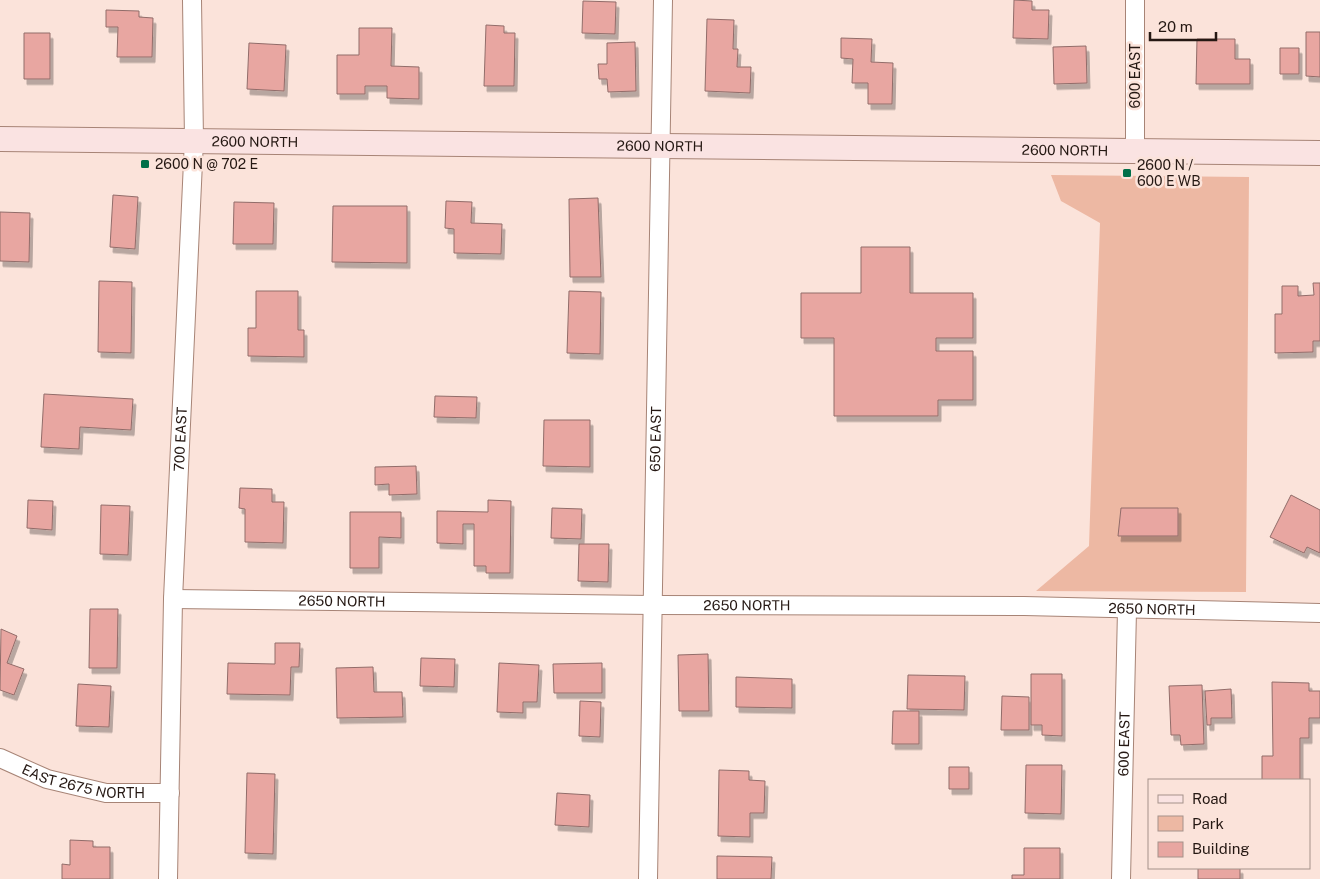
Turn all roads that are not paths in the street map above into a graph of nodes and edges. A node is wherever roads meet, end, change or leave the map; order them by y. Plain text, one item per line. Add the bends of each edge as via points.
1 (192, 0) edge
2 (663, 0) edge
3 (1136, 0) edge
4 (0, 139) edge
5 (194, 140) junction
6 (660, 146) junction
7 (1135, 152) junction
8 (1320, 153) edge
9 (173, 600) junction
10 (653, 605) junction
11 (1127, 610) junction
12 (1320, 613) edge
13 (0, 758) edge
14 (170, 793) junction
15 (168, 879) edge
16 (648, 879) edge
17 (1121, 879) edge

1 - 5 street, 700 EAST
2 - 6 street, 650 EAST
3 - 7 street, 600 EAST
4 - 5 main road, 2600 NORTH
5 - 6 main road, 2600 NORTH
5 - 9 street, 700 EAST
6 - 7 main road, 2600 NORTH
6 - 10 street, 650 EAST
7 - 8 main road, 2600 NORTH
9 - 10 street, 2650 NORTH
9 - 14 street, 700 EAST
10 - 11 street, 2650 NORTH via 1024,606
10 - 16 street, 650 EAST
11 - 12 street, 2650 NORTH
11 - 17 street, 600 EAST
13 - 14 street, EAST 2675 NORTH via 47,779 106,793
14 - 15 street, 700 EAST

